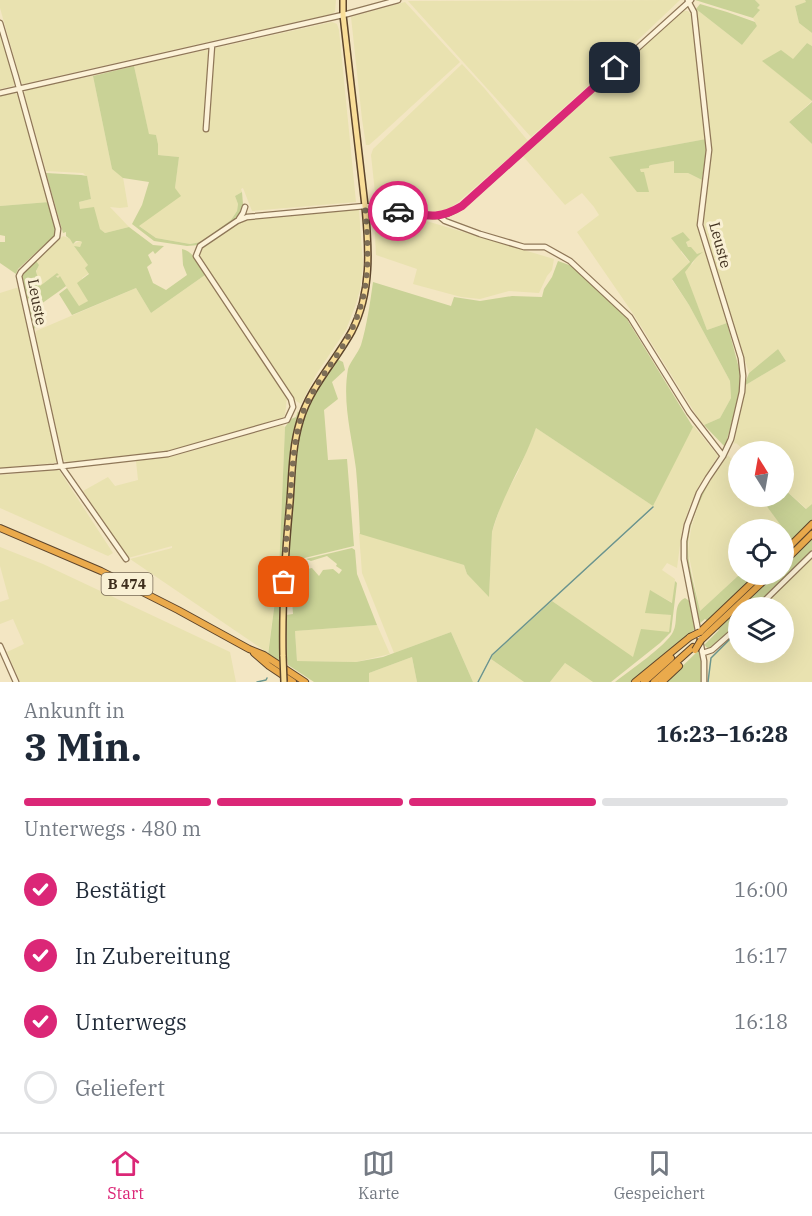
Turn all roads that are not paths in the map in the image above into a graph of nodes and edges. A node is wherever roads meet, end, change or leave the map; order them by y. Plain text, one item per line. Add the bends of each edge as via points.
1 (343, 0) edge
2 (398, 0) edge
3 (689, 1) edge
4 (344, 15) junction
5 (0, 23) edge
6 (212, 45) junction
7 (20, 88) junction
8 (0, 93) edge
9 (206, 129) dead end
10 (365, 206) junction
11 (439, 216) junction
12 (251, 217) junction
13 (239, 219) junction
14 (293, 407) junction
15 (304, 410) junction
16 (723, 456) junction
17 (62, 466) junction
18 (0, 471) edge
19 (812, 524) edge
20 (0, 528) edge
21 (812, 534) edge
22 (794, 542) edge
23 (794, 552) edge
24 (812, 554) edge
25 (126, 559) dead end
26 (750, 585) edge
27 (760, 585) edge
28 (769, 597) edge
29 (728, 636) edge
30 (691, 638) junction
31 (0, 645) edge
32 (249, 649) junction
33 (694, 649) junction
34 (703, 653) junction
35 (16, 682) edge
36 (284, 682) edge
37 (293, 682) edge
38 (305, 682) edge
39 (635, 682) edge
40 (644, 682) edge
41 (654, 682) edge
42 (662, 682) edge
43 (704, 682) edge

1 - 4 main road
2 - 4 street
3 - 11 street via 462,206
3 - 16 street, Leuste via 694,12 709,150 700,225 741,358 743,376 731,439
4 - 6 street
4 - 10 main road
5 - 7 street, Leuste
6 - 7 street
6 - 9 street
7 - 8 street
7 - 17 street, Leuste via 58,229 57,237 19,276
10 - 11 street
10 - 12 street
10 - 15 main road via 368,261 364,297 352,329
11 - 16 street via 491,238 524,247 545,247 570,261 630,317
12 - 13 street
12 - 13 street via 245,208
13 - 14 street via 200,246 196,255
14 - 15 street
14 - 17 street via 287,420 181,451
15 - 36 main road, bridge via 296,436 289,507
16 - 34 street, Leuste via 699,494 684,541 684,559
17 - 18 street
17 - 25 street, Leuste
19 - 22 highway
20 - 32 highway, B 474 via 101,571
21 - 23 highway
24 - 28 street
26 - 30 highway, bridge
27 - 33 highway, bridge
29 - 34 street
30 - 39 highway
30 - 40 highway
31 - 35 street
32 - 37 highway, B 474
32 - 38 highway, B 474
33 - 41 highway
33 - 42 highway
34 - 43 street, Leuste

